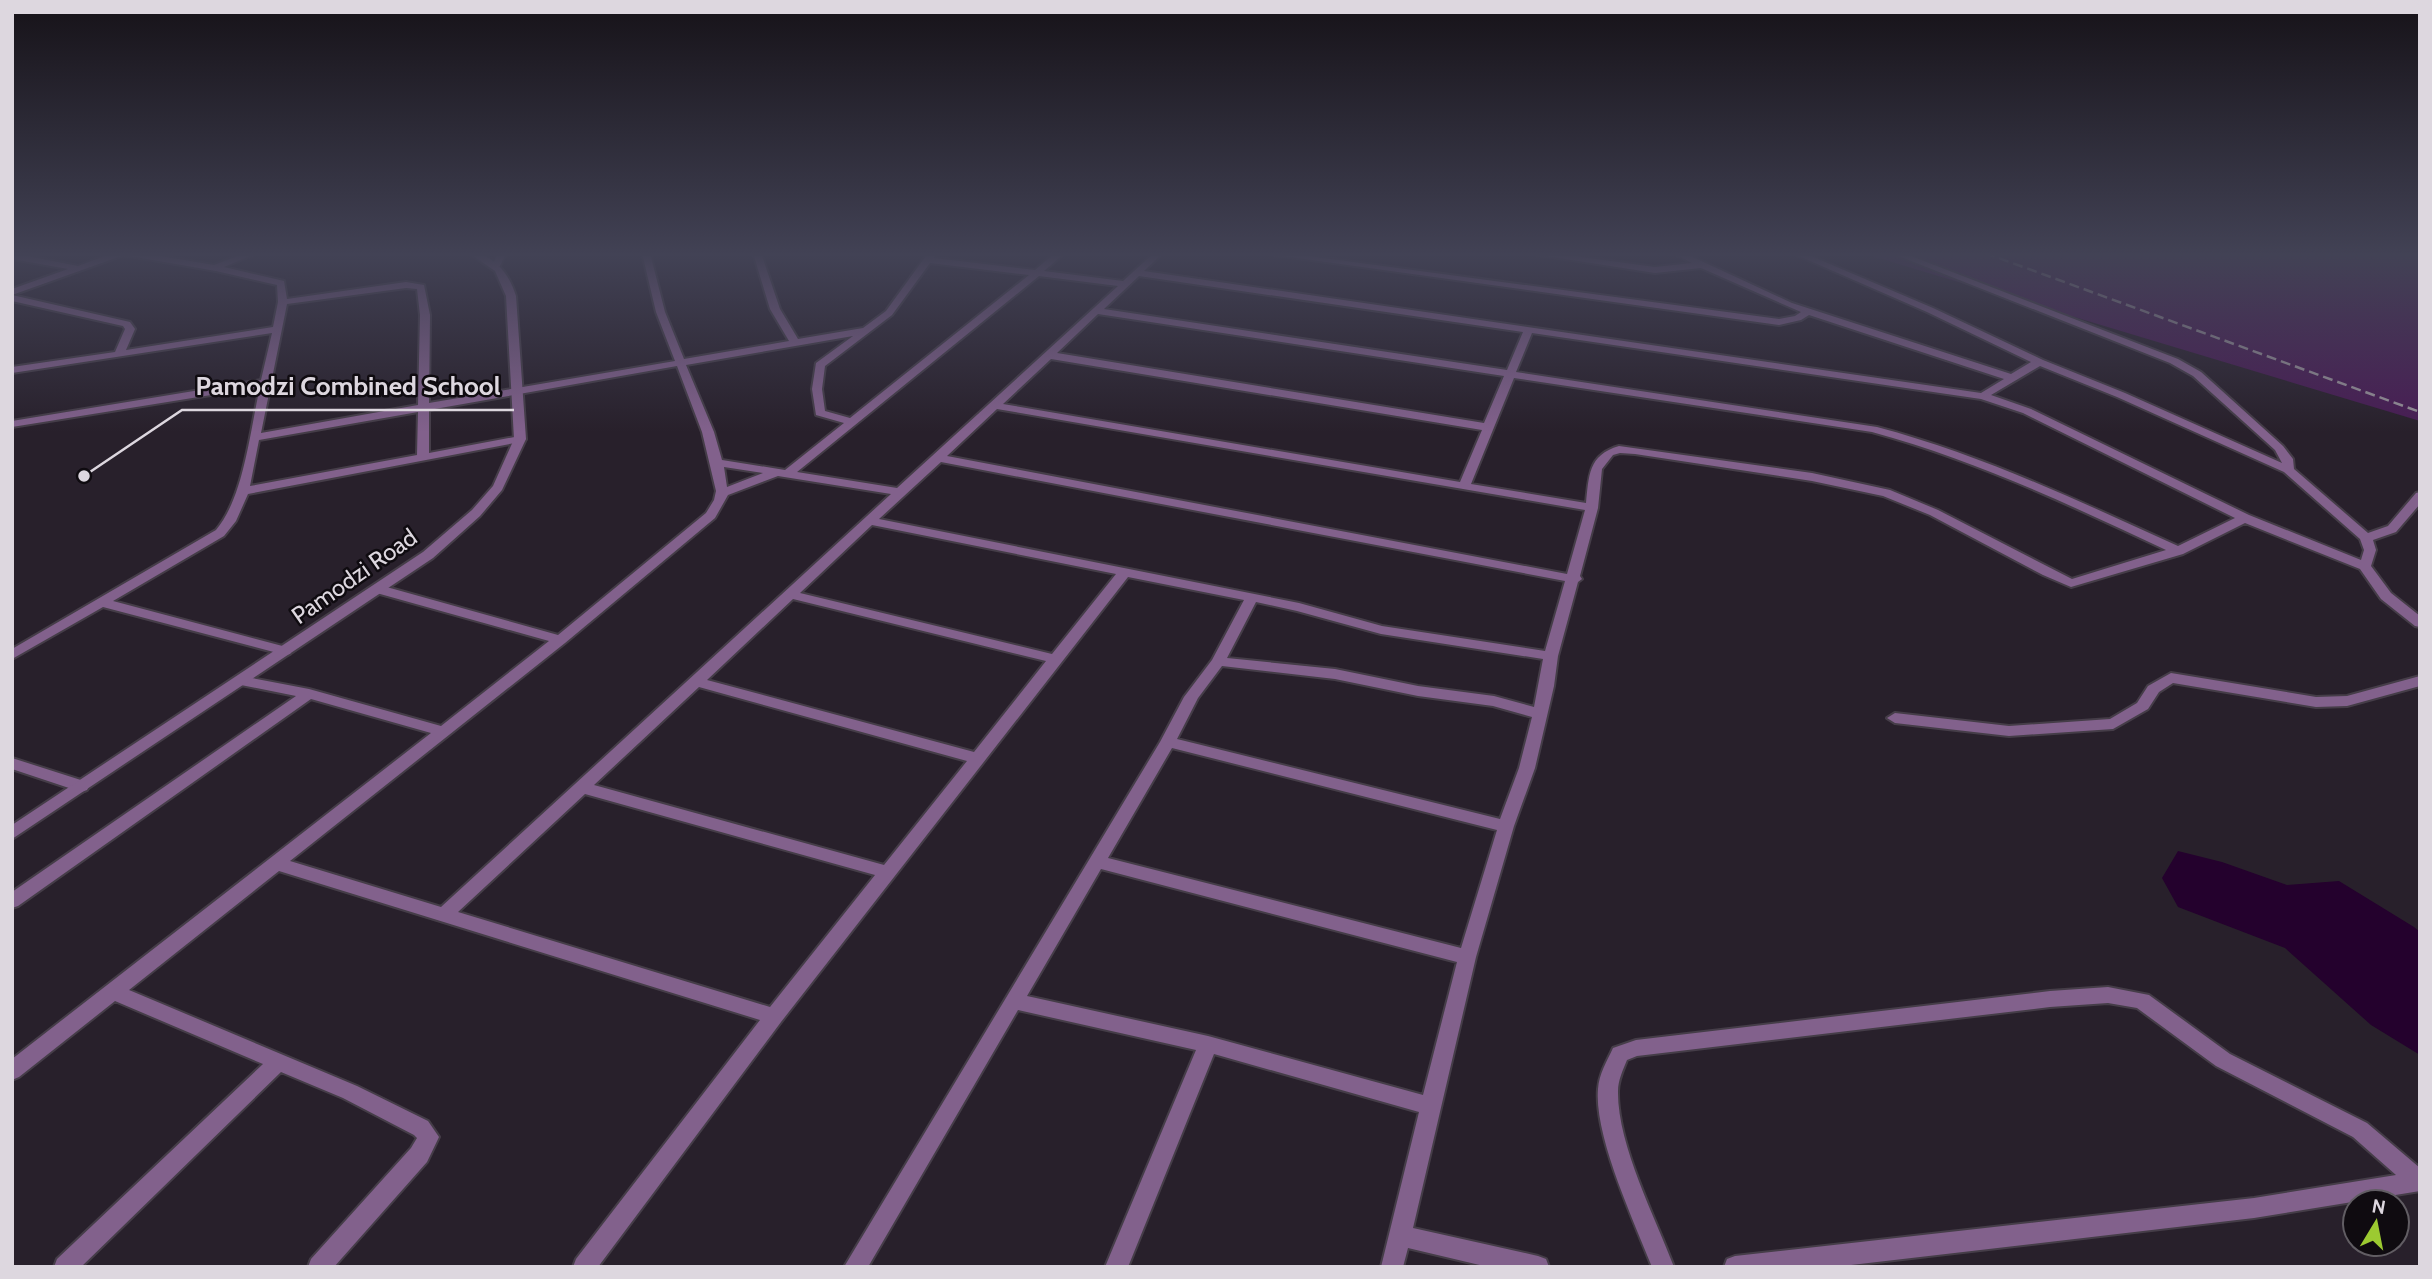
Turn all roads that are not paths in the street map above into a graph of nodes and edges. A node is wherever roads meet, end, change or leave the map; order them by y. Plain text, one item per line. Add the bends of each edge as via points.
1 (82, 313) edge
2 (280, 313) edge
3 (425, 313) edge
4 (512, 313) edge
5 (662, 313) edge
6 (777, 313) edge
7 (889, 313) edge
8 (988, 313) edge
9 (1094, 313) edge
10 (1107, 313) edge
11 (1405, 313) edge
12 (1710, 313) edge
13 (1806, 313) edge
14 (1809, 313) edge
15 (1936, 313) edge
16 (2048, 313) edge
17 (276, 329) junction
18 (869, 330) junction
19 (1528, 331) junction
20 (837, 336) junction
21 (795, 343) junction
22 (849, 344) junction
23 (119, 354) junction
24 (1048, 355) junction
25 (2039, 362) junction
26 (682, 363) junction
27 (12, 369) edge
28 (1508, 373) junction
29 (2011, 378) junction
30 (264, 383) junction
31 (516, 392) junction
32 (1983, 396) junction
33 (996, 406) junction
34 (424, 409) junction
35 (853, 422) junction
36 (12, 424) edge
37 (1486, 427) junction
38 (255, 438) junction
39 (520, 439) junction
40 (423, 455) junction
41 (939, 458) junction
42 (716, 462) junction
43 (2288, 470) junction
44 (784, 472) junction
45 (1464, 486) junction
46 (243, 491) junction
47 (898, 492) junction
48 (723, 493) junction
49 (2420, 496) edge
50 (1592, 508) junction
51 (2245, 517) junction
52 (869, 521) junction
53 (2366, 538) junction
54 (2178, 551) junction
55 (2365, 565) junction
56 (1123, 574) junction
57 (1574, 579) junction
58 (378, 589) junction
59 (792, 595) junction
60 (1252, 598) junction
61 (103, 603) junction
62 (2420, 622) edge
63 (560, 640) junction
64 (285, 652) junction
65 (12, 655) edge
66 (1551, 656) junction
67 (1054, 659) junction
68 (1218, 661) junction
69 (241, 681) junction
70 (2420, 681) edge
71 (697, 682) junction
72 (309, 694) junction
73 (1540, 714) junction
74 (1895, 718) dead end
75 (442, 731) junction
76 (1168, 742) junction
77 (977, 758) junction
78 (12, 762) edge
79 (81, 786) junction
80 (580, 788) junction
81 (1506, 826) junction
82 (12, 833) edge
83 (1096, 860) junction
84 (275, 863) junction
85 (886, 872) junction
86 (12, 901) edge
87 (443, 916) junction
88 (1467, 957) junction
89 (113, 991) junction
90 (1013, 1001) junction
91 (774, 1016) junction
92 (1208, 1044) junction
93 (278, 1063) junction
94 (12, 1071) edge
95 (1431, 1106) junction
96 (2419, 1181) edge
97 (1401, 1236) junction
98 (65, 1267) edge
99 (319, 1267) edge
100 (584, 1267) edge
101 (855, 1267) edge
102 (1116, 1267) edge
103 (1392, 1267) edge
104 (1538, 1267) edge
105 (1663, 1267) edge
106 (1735, 1267) edge

1 - 23 street via 127,324 130,329
2 - 17 street
3 - 34 street
4 - 31 street, Pamodzi Road
5 - 26 street
6 - 21 street
7 - 18 street
8 - 35 street
9 - 24 street
10 - 28 street
11 - 19 street
12 - 13 street via 1779,322
14 - 29 street
15 - 25 street
16 - 43 street via 2182,365 2279,448
17 - 23 street
17 - 30 street
18 - 20 street
18 - 22 street
19 - 28 street
19 - 32 street
20 - 21 street
20 - 22 street
21 - 26 street
22 - 35 street via 822,361 817,389 820,413
23 - 27 street
24 - 33 street
24 - 37 street
25 - 29 street
25 - 43 street
26 - 31 street
26 - 42 street
28 - 37 street
28 - 54 street via 1873,429 1931,443 2028,481
29 - 32 street
30 - 36 street
30 - 38 street
31 - 34 street
31 - 39 street, Pamodzi Road
32 - 51 street via 2027,411
33 - 41 street
33 - 45 street
34 - 38 street
34 - 40 street
35 - 44 street
37 - 45 street
38 - 46 street
39 - 40 street
39 - 58 street, Pamodzi Road via 498,487 476,513 428,555
40 - 46 street
41 - 47 street
41 - 57 street
42 - 44 street
42 - 48 street
43 - 53 street
44 - 47 street
44 - 48 street
45 - 50 street
46 - 61 street via 220,533
47 - 52 street
48 - 63 street via 711,515
49 - 53 street via 2392,529
50 - 54 street via 1597,468 1609,453 1619,449 1812,477 1886,493 2071,583
50 - 57 street
51 - 54 street
51 - 55 street
52 - 56 street
52 - 59 street
53 - 55 street via 2370,550
55 - 62 street via 2386,596
56 - 60 street
56 - 67 street
57 - 66 street
58 - 63 street
58 - 64 street, Pamodzi Road
59 - 67 street
59 - 71 street
60 - 66 street via 1381,630
60 - 68 street
61 - 64 street
61 - 65 street
63 - 75 street
64 - 69 street, Pamodzi Road
66 - 73 street
67 - 77 street
68 - 73 street via 1335,674 1494,701
68 - 76 street via 1191,697
69 - 72 street
69 - 79 street, Pamodzi Road
70 - 74 street via 2347,701 2316,702 2171,678 2153,690 2143,706 2113,724 2052,730 2010,731
71 - 77 street
71 - 80 street
72 - 75 street
72 - 86 street
73 - 81 street
75 - 84 street
76 - 81 street
76 - 83 street
77 - 85 street
78 - 79 street
79 - 82 street, Pamodzi Road
80 - 85 street
80 - 87 street
81 - 88 street
83 - 88 street
83 - 90 street
84 - 87 street
84 - 89 street
85 - 91 street
87 - 91 street
88 - 95 street
89 - 93 street
89 - 94 street
90 - 92 street
90 - 101 street
91 - 100 street
92 - 95 street
92 - 102 street
93 - 98 street
93 - 99 street via 350,1092 421,1128 429,1137 419,1155
95 - 97 street
96 - 105 street via 2360,1130 2223,1060 2142,1001 2108,995 2050,999 1636,1048 1620,1054 1607,1094 1620,1149
96 - 106 street via 2254,1208
97 - 103 street
97 - 104 street

